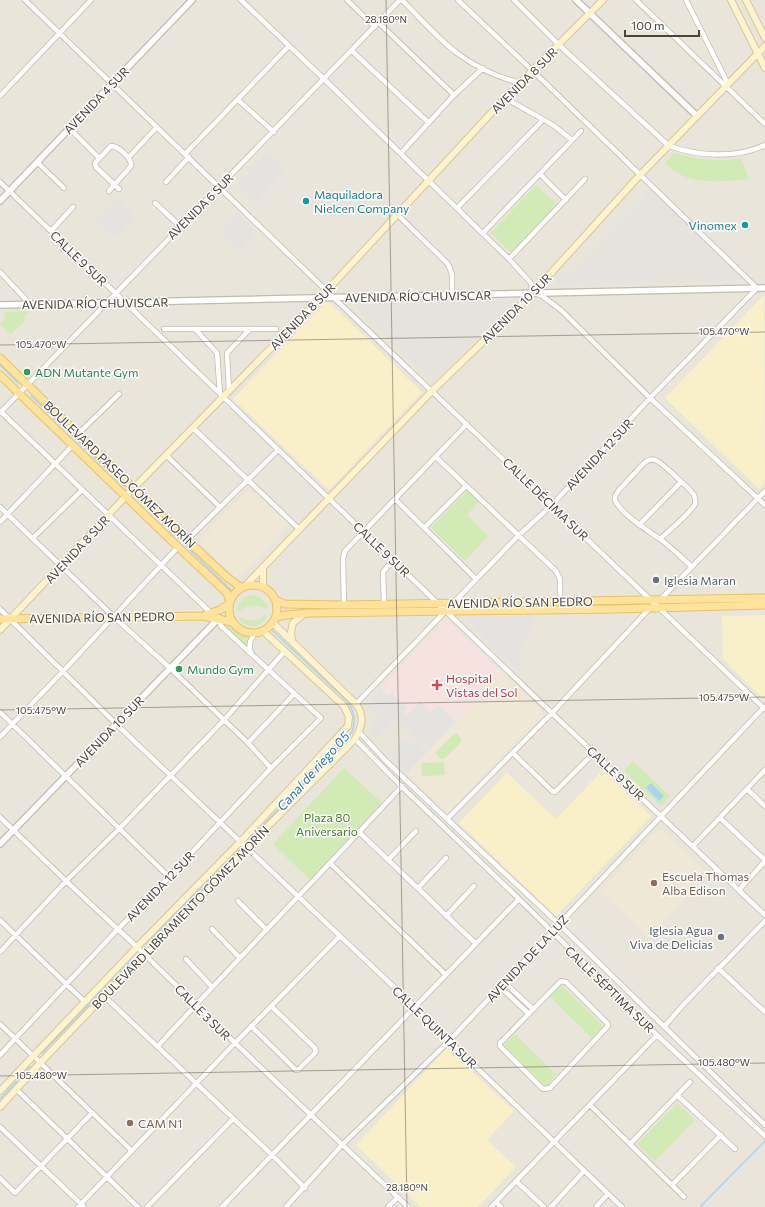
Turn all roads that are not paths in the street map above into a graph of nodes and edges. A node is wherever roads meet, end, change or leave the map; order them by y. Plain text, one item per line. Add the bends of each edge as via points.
1 (25, 0) edge
2 (91, 0) edge
3 (192, 0) edge
4 (241, 0) edge
5 (347, 0) edge
6 (401, 0) edge
7 (458, 0) edge
8 (514, 0) edge
9 (576, 0) edge
10 (603, 0) edge
11 (636, 0) edge
12 (686, 0) edge
13 (731, 0) edge
14 (746, 0) edge
15 (590, 14) junction
16 (377, 25) junction
17 (60, 33) junction
18 (765, 38) edge
19 (559, 45) junction
20 (289, 46) junction
21 (765, 46) edge
22 (352, 51) junction
23 (758, 53) junction
24 (483, 68) junction
25 (765, 68) edge
26 (534, 71) junction
27 (324, 79) junction
28 (112, 83) junction
29 (521, 83) junction
30 (727, 85) junction
31 (454, 95) junction
32 (0, 96) edge
33 (505, 98) junction
34 (238, 100) junction
35 (697, 116) junction
36 (543, 120) junction
37 (428, 123) junction
38 (765, 124) edge
39 (157, 127) junction
40 (69, 128) junction
41 (581, 131) dead end
42 (274, 132) junction
43 (572, 140) junction
44 (765, 145) edge
45 (669, 146) junction
46 (401, 153) junction
47 (187, 156) junction
48 (99, 158) junction
49 (128, 158) junction
50 (37, 162) junction
51 (540, 174) junction
52 (640, 175) junction
53 (585, 179) dead end
54 (429, 181) junction
55 (0, 182) edge
56 (166, 182) dead end
57 (114, 185) junction
58 (219, 186) junction
59 (64, 188) dead end
60 (119, 189) dead end
61 (10, 191) junction
62 (109, 191) dead end
63 (566, 200) junction
64 (0, 201) edge
65 (155, 203) dead end
66 (73, 207) dead end
67 (457, 208) junction
68 (398, 214) junction
69 (180, 226) junction
70 (51, 231) junction
71 (483, 233) junction
72 (509, 259) junction
73 (0, 272) edge
74 (757, 288) junction
75 (765, 288) edge
76 (327, 290) junction
77 (115, 293) junction
78 (533, 293) junction
79 (452, 295) junction
80 (320, 298) junction
81 (334, 298) junction
82 (106, 303) junction
83 (125, 303) junction
84 (0, 305) edge
85 (31, 305) junction
86 (276, 328) dead end
87 (164, 329) dead end
88 (195, 329) junction
89 (250, 329) junction
90 (0, 358) edge
91 (0, 375) edge
92 (28, 385) junction
93 (229, 391) junction
94 (432, 391) junction
95 (19, 394) junction
96 (119, 394) dead end
97 (222, 395) junction
98 (650, 398) junction
99 (0, 412) edge
100 (467, 424) junction
101 (194, 428) junction
102 (78, 434) junction
103 (73, 445) junction
104 (278, 450) junction
105 (167, 456) junction
106 (436, 457) junction
107 (55, 464) junction
108 (248, 480) junction
109 (681, 482) junction
110 (466, 486) junction
111 (134, 488) junction
112 (82, 490) junction
113 (765, 491) edge
114 (126, 496) junction
115 (329, 498) junction
116 (758, 498) junction
117 (395, 499) junction
118 (552, 505) junction
119 (765, 505) edge
120 (0, 507) edge
121 (220, 507) junction
122 (7, 514) junction
123 (108, 515) junction
124 (0, 522) edge
125 (639, 525) junction
126 (424, 528) junction
127 (299, 530) junction
128 (363, 531) junction
129 (518, 536) junction
130 (33, 538) junction
131 (660, 539) junction
132 (187, 540) junction
133 (178, 547) junction
134 (393, 560) junction
135 (61, 565) junction
136 (161, 565) junction
137 (263, 566) junction
138 (691, 566) junction
139 (476, 578) junction
140 (263, 587) junction
141 (243, 588) junction
142 (765, 598) edge
143 (275, 600) junction
144 (454, 602) junction
145 (560, 602) junction
146 (230, 603) junction
147 (437, 603) junction
148 (654, 603) junction
149 (384, 604) junction
150 (344, 605) junction
151 (765, 605) edge
152 (0, 609) edge
153 (446, 611) junction
154 (211, 613) junction
155 (304, 614) junction
156 (203, 616) junction
157 (114, 617) junction
158 (219, 618) junction
159 (0, 619) edge
160 (11, 619) junction
161 (274, 620) junction
162 (232, 622) junction
163 (0, 630) edge
164 (263, 631) junction
165 (255, 633) junction
166 (292, 641) junction
167 (286, 651) junction
168 (251, 654) junction
169 (170, 668) junction
170 (268, 670) junction
171 (64, 672) junction
172 (294, 694) junction
173 (356, 704) junction
174 (765, 708) edge
175 (0, 712) edge
176 (552, 712) junction
177 (224, 720) junction
178 (13, 724) junction
179 (116, 724) junction
180 (359, 732) junction
181 (0, 737) edge
182 (355, 739) junction
183 (248, 743) junction
184 (512, 753) junction
185 (594, 753) junction
186 (271, 768) junction
187 (765, 770) edge
188 (171, 775) junction
189 (66, 777) junction
190 (402, 786) junction
191 (747, 789) junction
192 (765, 806) edge
193 (662, 816) junction
194 (0, 817) edge
195 (720, 818) junction
196 (446, 819) junction
197 (220, 822) junction
198 (120, 828) junction
199 (14, 830) junction
200 (359, 832) junction
201 (416, 832) dead end
202 (241, 841) junction
203 (0, 844) edge
204 (693, 846) junction
205 (247, 847) junction
206 (446, 858) dead end
207 (388, 860) junction
208 (765, 861) edge
209 (330, 863) junction
210 (169, 877) junction
211 (66, 882) junction
212 (474, 886) dead end
213 (418, 888) junction
214 (739, 890) junction
215 (298, 897) junction
216 (518, 899) junction
217 (238, 901) dead end
218 (765, 915) edge
219 (446, 916) junction
220 (0, 920) edge
221 (765, 921) edge
222 (559, 924) junction
223 (118, 929) junction
224 (212, 929) dead end
225 (266, 930) junction
226 (551, 932) junction
227 (16, 936) junction
228 (340, 936) junction
229 (475, 943) junction
230 (137, 946) junction
231 (0, 952) edge
232 (146, 955) junction
233 (240, 958) junction
234 (186, 959) dead end
235 (718, 968) junction
236 (445, 974) junction
237 (504, 982) junction
238 (67, 985) junction
239 (212, 987) junction
240 (500, 987) junction
241 (104, 996) junction
242 (85, 1002) junction
243 (195, 1004) junction
244 (271, 1006) junction
245 (414, 1006) junction
246 (532, 1009) junction
247 (765, 1012) edge
248 (528, 1013) junction
249 (0, 1024) edge
250 (251, 1026) junction
251 (664, 1027) junction
252 (658, 1035) junction
253 (15, 1039) junction
254 (449, 1041) junction
255 (235, 1043) junction
256 (158, 1046) junction
257 (0, 1055) edge
258 (33, 1056) junction
259 (40, 1063) junction
260 (690, 1082) dead end
261 (197, 1083) junction
262 (16, 1089) junction
263 (0, 1091) edge
264 (677, 1095) junction
265 (590, 1105) junction
266 (0, 1107) edge
267 (92, 1113) junction
268 (311, 1114) junction
269 (233, 1119) junction
270 (765, 1125) edge
271 (0, 1127) edge
272 (721, 1135) junction
273 (765, 1136) edge
274 (67, 1138) junction
275 (554, 1142) junction
276 (630, 1144) junction
277 (342, 1145) junction
278 (735, 1149) dead end
279 (132, 1151) junction
280 (272, 1155) junction
281 (41, 1166) junction
282 (584, 1171) junction
283 (107, 1177) junction
284 (0, 1178) edge
285 (516, 1181) junction
286 (672, 1185) junction
287 (304, 1188) junction
288 (608, 1194) junction
289 (398, 1197) junction
290 (684, 1197) dead end
291 (496, 1202) junction
292 (81, 1206) edge
293 (138, 1207) edge
294 (147, 1207) edge
295 (222, 1207) edge
296 (286, 1207) edge
297 (388, 1207) edge
298 (408, 1207) edge
299 (491, 1207) edge
300 (501, 1207) edge
301 (544, 1207) edge
302 (551, 1207) edge
303 (596, 1207) edge
304 (622, 1207) edge

1 - 17 street, CALLE DÉCIMA SUR
2 - 17 street
3 - 28 street, AVENIDA 4 SUR
4 - 20 street
5 - 16 street
6 - 16 street, AVENIDA 6 SUR
6 - 24 street via 456,52
7 - 26 street
8 - 19 street
9 - 15 street
10 - 15 main road, AVENIDA 8 SUR
11 - 30 street
12 - 30 street
13 - 23 main road
14 - 18 main road
15 - 19 main road, AVENIDA 8 SUR
15 - 35 street
16 - 22 street, AVENIDA 6 SUR
16 - 31 street
17 - 28 street, CALLE DÉCIMA SUR
17 - 32 street
19 - 26 main road, AVENIDA 8 SUR
19 - 45 street
20 - 27 street
20 - 34 street
21 - 23 main road, AVENIDA 10 SUR
22 - 27 street, AVENIDA 6 SUR
22 - 37 street
23 - 25 main road
23 - 30 main road, AVENIDA 10 SUR
24 - 29 street via 507,80
24 - 31 street
26 - 29 main road, AVENIDA 8 SUR
26 - 52 street
27 - 42 street, AVENIDA 6 SUR
27 - 46 street
28 - 39 street, CALLE DÉCIMA SUR
28 - 40 street, AVENIDA 4 SUR
29 - 33 main road, AVENIDA 8 SUR
30 - 35 main road, AVENIDA 10 SUR
30 - 38 street
31 - 37 street
33 - 36 street
33 - 54 main road, AVENIDA 8 SUR
34 - 42 street
34 - 47 street
35 - 45 main road, AVENIDA 10 SUR
36 - 43 street
36 - 67 street
37 - 46 street
39 - 47 street, CALLE DÉCIMA SUR
39 - 49 street
40 - 48 street
40 - 50 street, AVENIDA 4 SUR
41 - 43 street
42 - 58 street, AVENIDA 6 SUR
43 - 51 street
44 - 45 street via 742,152 715,154
45 - 52 main road, AVENIDA 10 SUR
46 - 54 street
47 - 56 street
47 - 58 street, CALLE DÉCIMA SUR
48 - 49 street via 113,146
48 - 57 street via 95,164
49 - 57 street via 132,165
50 - 59 street
50 - 61 street, AVENIDA 4 SUR
51 - 63 street
51 - 71 street
52 - 74 street
52 - 78 main road, AVENIDA 10 SUR
53 - 63 street
54 - 67 street
54 - 68 main road, AVENIDA 8 SUR
55 - 61 street, CALLE 9 SUR
57 - 60 street
57 - 62 street
58 - 69 street, AVENIDA 6 SUR
58 - 76 street, CALLE DÉCIMA SUR
61 - 64 street, AVENIDA 4 SUR
61 - 70 street, CALLE 9 SUR
63 - 72 street
65 - 69 street
66 - 70 street
67 - 71 street
68 - 76 main road, AVENIDA 8 SUR
68 - 79 street via 448,264 452,274
69 - 77 street, AVENIDA 6 SUR
70 - 77 street, CALLE 9 SUR
71 - 72 street
72 - 78 street via 531,283
73 - 85 street
74 - 75 street, AVENIDA RÍO CHUVISCAR
74 - 78 street, AVENIDA RÍO CHUVISCAR
74 - 98 street, AVENIDA 12 SUR
76 - 80 main road, AVENIDA 8 SUR
76 - 81 street, CALLE DÉCIMA SUR
77 - 82 street, AVENIDA 6 SUR
77 - 83 street, CALLE 9 SUR
78 - 79 street, AVENIDA RÍO CHUVISCAR
78 - 94 main road, AVENIDA 10 SUR
78 - 98 street via 541,295 562,311
79 - 81 street, AVENIDA RÍO CHUVISCAR
80 - 81 street, AVENIDA RÍO CHUVISCAR
80 - 83 street, AVENIDA RÍO CHUVISCAR
80 - 93 main road, AVENIDA 8 SUR
81 - 94 street, CALLE DÉCIMA SUR
82 - 83 street, AVENIDA RÍO CHUVISCAR
82 - 85 street, AVENIDA RÍO CHUVISCAR
82 - 92 street, AVENIDA 6 SUR
83 - 97 street, CALLE 9 SUR
84 - 85 street, AVENIDA RÍO CHUVISCAR
86 - 89 street
87 - 88 street
88 - 89 street
88 - 97 street via 217,352
89 - 93 street via 228,353
90 - 92 main road, BOULEVARD PASEO GÓMEZ MORÍN
91 - 95 main road, BOULEVARD PASEO GÓMEZ MORÍN
92 - 95 street, AVENIDA 6 SUR
92 - 102 main road, BOULEVARD PASEO GÓMEZ MORÍN
93 - 97 main road, AVENIDA 8 SUR
94 - 100 street, CALLE DÉCIMA SUR
94 - 115 main road, AVENIDA 10 SUR
95 - 99 street, AVENIDA 6 SUR
95 - 103 main road, BOULEVARD PASEO GÓMEZ MORÍN
96 - 102 street
97 - 101 main road, AVENIDA 8 SUR
97 - 104 street, CALLE 9 SUR
98 - 116 street
98 - 118 street, AVENIDA 12 SUR
99 - 107 street
100 - 106 street
100 - 118 street, CALLE DÉCIMA SUR
101 - 105 main road, AVENIDA 8 SUR
101 - 108 street
102 - 111 main road, BOULEVARD PASEO GÓMEZ MORÍN
103 - 107 street
103 - 114 main road, BOULEVARD PASEO GÓMEZ MORÍN
104 - 108 street
104 - 115 street, CALLE 9 SUR
105 - 111 main road, AVENIDA 8 SUR
105 - 121 street
106 - 110 street
106 - 117 street
107 - 112 street
107 - 122 street
108 - 121 street
108 - 127 street
109 - 125 street
109 - 125 street via 657,460 645,462 619,490 615,498 619,507
109 - 131 street via 693,495 695,504
110 - 126 street
110 - 129 street
111 - 114 main road, AVENIDA 8 SUR
111 - 132 main road, BOULEVARD PASEO GÓMEZ MORÍN
112 - 123 street
112 - 130 street
113 - 116 street
114 - 123 main road, AVENIDA 8 SUR
114 - 133 main road, BOULEVARD PASEO GÓMEZ MORÍN
115 - 127 main road, AVENIDA 10 SUR
115 - 128 street, CALLE 9 SUR
116 - 119 street
116 - 138 street
117 - 126 street
117 - 128 street
118 - 129 street, AVENIDA 12 SUR
118 - 148 street, CALLE DÉCIMA SUR
120 - 122 street
121 - 132 street
122 - 124 street
122 - 130 street
123 - 135 main road, AVENIDA 8 SUR
123 - 136 street
125 - 131 street
126 - 139 street
127 - 137 main road, AVENIDA 10 SUR
128 - 134 street, CALLE 9 SUR
128 - 150 street via 343,556
129 - 139 street, AVENIDA 12 SUR
129 - 145 street via 558,573
130 - 135 street
131 - 138 street
132 - 141 main road, BOULEVARD PASEO GÓMEZ MORÍN via 228,578
133 - 136 street
133 - 146 main road, BOULEVARD PASEO GÓMEZ MORÍN via 227,593
134 - 147 street, CALLE 9 SUR
134 - 149 street via 383,572
135 - 157 street
135 - 160 main road, AVENIDA 8 SUR
136 - 154 street
136 - 157 street
137 - 140 main road
137 - 141 main road, AVENIDA 10 SUR
138 - 148 street
139 - 144 street, AVENIDA 12 SUR
140 - 141 main road via 250,585
140 - 143 main road
141 - 146 main road, AVENIDA RÍO SAN PEDRO via 233,596
142 - 148 main road, AVENIDA RÍO SAN PEDRO
143 - 150 main road, AVENIDA RÍO SAN PEDRO via 284,604
143 - 161 main road via 277,611
144 - 145 main road, AVENIDA RÍO SAN PEDRO
144 - 147 main road, AVENIDA RÍO SAN PEDRO
144 - 153 street, AVENIDA 12 SUR
145 - 148 main road, AVENIDA RÍO SAN PEDRO
146 - 154 main road, AVENIDA RÍO SAN PEDRO
146 - 162 main road
147 - 149 main road, AVENIDA RÍO SAN PEDRO
147 - 153 street, CALLE 9 SUR
148 - 151 main road, AVENIDA RÍO SAN PEDRO
148 - 153 main road, AVENIDA RÍO SAN PEDRO
148 - 174 street, CALLE DÉCIMA SUR
148 - 176 street
149 - 150 main road, AVENIDA RÍO SAN PEDRO
152 - 160 street, CALLE QUINTA SUR
153 - 155 main road, AVENIDA RÍO SAN PEDRO
153 - 173 street, AVENIDA 12 SUR
153 - 176 street, CALLE 9 SUR
154 - 156 main road, AVENIDA RÍO SAN PEDRO
155 - 161 main road, AVENIDA RÍO SAN PEDRO
155 - 166 main road via 292,623
156 - 157 main road, AVENIDA RÍO SAN PEDRO
156 - 158 main road, AVENIDA RÍO SAN PEDRO
157 - 160 main road, AVENIDA RÍO SAN PEDRO
157 - 169 street
157 - 171 street
158 - 162 main road, AVENIDA RÍO SAN PEDRO
158 - 168 street via 221,626
158 - 169 street, AVENIDA 10 SUR
159 - 160 main road, AVENIDA RÍO SAN PEDRO
160 - 163 main road, AVENIDA 8 SUR
160 - 171 street, CALLE QUINTA SUR
161 - 164 main road
161 - 166 main road, BOULEVARD LIBRAMIENTO GÓMEZ MORÍN
162 - 165 main road, AVENIDA RÍO SAN PEDRO via 242,631
164 - 165 main road
164 - 167 main road, BOULEVARD LIBRAMIENTO GÓMEZ MORÍN
165 - 168 street via 249,645
166 - 173 main road, BOULEVARD LIBRAMIENTO GÓMEZ MORÍN
167 - 170 street
167 - 202 main road, BOULEVARD LIBRAMIENTO GÓMEZ MORÍN via 344,706 348,712 349,722 340,736
168 - 170 street
169 - 177 street
169 - 179 street, AVENIDA 10 SUR
170 - 172 street
170 - 177 street
171 - 178 street
171 - 179 street, CALLE QUINTA SUR
172 - 183 street
172 - 186 street, AVENIDA 12 SUR via 321,718
173 - 180 main road, BOULEVARD LIBRAMIENTO GÓMEZ MORÍN via 362,715
174 - 193 street, AVENIDA DE LA LUZ
175 - 178 street
176 - 184 street
176 - 185 street, CALLE 9 SUR
177 - 183 street
177 - 188 street
178 - 181 street
178 - 189 street
179 - 188 street, CALLE QUINTA SUR
179 - 189 street, AVENIDA 10 SUR
180 - 182 main road, BOULEVARD LIBRAMIENTO GÓMEZ MORÍN
180 - 196 street, CALLE SÉPTIMA SUR
182 - 190 street, CALLE SÉPTIMA SUR
182 - 205 main road, BOULEVARD LIBRAMIENTO GÓMEZ MORÍN
183 - 186 street
184 - 185 street via 554,792
184 - 196 street
185 - 193 street, CALLE 9 SUR
186 - 197 street, AVENIDA 12 SUR
187 - 191 street
188 - 197 street, CALLE QUINTA SUR
188 - 198 street
189 - 198 street
189 - 199 street, AVENIDA 10 SUR
190 - 200 street
190 - 216 street, CALLE SÉPTIMA SUR
191 - 192 street
191 - 195 street
193 - 204 street, CALLE 9 SUR
193 - 222 street, AVENIDA DE LA LUZ
194 - 199 street, CALLE 3 SUR
195 - 204 street
195 - 208 street
196 - 222 street, CALLE SÉPTIMA SUR
197 - 202 street, CALLE QUINTA SUR
197 - 210 street, AVENIDA 12 SUR
198 - 210 street
198 - 211 street
199 - 203 street, AVENIDA 10 SUR
199 - 211 street, CALLE 3 SUR
200 - 207 street
200 - 209 street
201 - 207 street
202 - 205 street, CALLE QUINTA SUR
202 - 230 main road, BOULEVARD LIBRAMIENTO GÓMEZ MORÍN
204 - 214 street, CALLE 9 SUR
205 - 215 street, CALLE QUINTA SUR
205 - 232 main road, BOULEVARD LIBRAMIENTO GÓMEZ MORÍN
206 - 213 street
207 - 213 street
208 - 214 street
209 - 215 street
209 - 236 street
210 - 223 street, AVENIDA 12 SUR
211 - 223 street, CALLE 3 SUR
211 - 227 street
212 - 219 street
213 - 219 street
214 - 218 street, CALLE 9 SUR
215 - 225 street
215 - 228 street, CALLE QUINTA SUR
216 - 226 street, CALLE SÉPTIMA SUR
216 - 229 street
217 - 225 street
219 - 229 street
220 - 227 street
221 - 235 street
222 - 226 street, AVENIDA DE LA LUZ
222 - 251 street, CALLE SÉPTIMA SUR
223 - 230 street, CALLE 3 SUR
223 - 238 street, AVENIDA 12 SUR
224 - 233 street
225 - 233 street
226 - 237 street, AVENIDA DE LA LUZ
226 - 252 street, CALLE SÉPTIMA SUR
227 - 231 street
227 - 238 street
228 - 244 street
228 - 245 street, CALLE QUINTA SUR
229 - 236 street
230 - 232 street, CALLE 3 SUR
230 - 242 main road, BOULEVARD LIBRAMIENTO GÓMEZ MORÍN
232 - 241 main road, BOULEVARD LIBRAMIENTO GÓMEZ MORÍN
232 - 243 street, CALLE 3 SUR
233 - 239 street
234 - 239 street
235 - 247 street
235 - 251 street
236 - 245 street
237 - 240 street, AVENIDA DE LA LUZ
237 - 246 street
238 - 242 street
238 - 253 street, AVENIDA 12 SUR
239 - 243 street
240 - 248 street
240 - 254 street, AVENIDA DE LA LUZ
241 - 256 street
241 - 259 main road, BOULEVARD LIBRAMIENTO GÓMEZ MORÍN
242 - 258 main road, BOULEVARD LIBRAMIENTO GÓMEZ MORÍN
243 - 255 street, CALLE 3 SUR
243 - 256 street
244 - 250 street
244 - 250 street via 315,1048 316,1052 298,1070
245 - 254 street, CALLE QUINTA SUR
245 - 268 street
246 - 248 street
246 - 248 street via 559,982 564,981 608,1024 608,1028 547,1089 542,1088 500,1044 500,1041
249 - 253 street
250 - 255 street
251 - 270 street, CALLE SÉPTIMA SUR
252 - 265 street
252 - 273 street, CALLE SÉPTIMA SUR
253 - 257 street, AVENIDA 12 SUR
253 - 258 street
254 - 275 street, CALLE QUINTA SUR
254 - 277 street, AVENIDA DE LA LUZ
255 - 261 street
255 - 268 street, CALLE 3 SUR
256 - 261 street
258 - 259 street
258 - 263 main road, BOULEVARD LIBRAMIENTO GÓMEZ MORÍN
259 - 262 main road, BOULEVARD LIBRAMIENTO GÓMEZ MORÍN
259 - 267 street
260 - 264 street
261 - 269 street
261 - 279 street
262 - 266 main road, BOULEVARD LIBRAMIENTO GÓMEZ MORÍN
262 - 274 street
264 - 272 street
264 - 276 street
265 - 275 street
265 - 276 street
267 - 274 street
267 - 279 street
268 - 277 street, CALLE 3 SUR
268 - 280 street
269 - 280 street
269 - 294 street
271 - 281 street
272 - 278 street
272 - 286 street
274 - 281 street
274 - 283 street
275 - 282 street, CALLE QUINTA SUR
275 - 285 street
276 - 286 street
277 - 287 street, AVENIDA DE LA LUZ
277 - 289 street, CALLE 3 SUR
279 - 283 street
280 - 287 street
280 - 295 street
281 - 284 street via 15,1193
281 - 292 street
282 - 288 street, CALLE QUINTA SUR
282 - 302 street
283 - 292 street
283 - 293 street
285 - 291 street
285 - 301 street
286 - 290 street
287 - 296 street, AVENIDA DE LA LUZ
288 - 303 street
288 - 304 street, CALLE QUINTA SUR
289 - 297 street
289 - 298 street, CALLE 3 SUR
291 - 299 street
291 - 300 street

